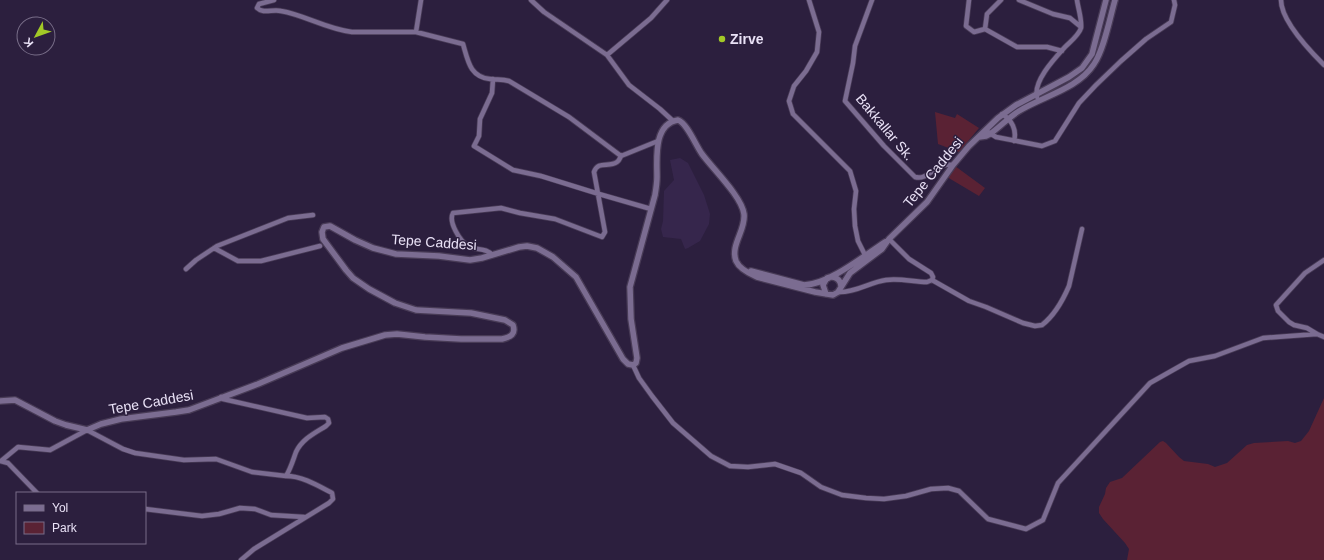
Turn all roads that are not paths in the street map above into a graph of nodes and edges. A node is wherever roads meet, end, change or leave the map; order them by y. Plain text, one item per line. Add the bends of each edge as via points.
1 (274, 0) edge
2 (421, 0) edge
3 (531, 0) edge
4 (667, 0) edge
5 (809, 0) edge
6 (872, 0) edge
7 (968, 0) edge
8 (1002, 0) edge
9 (1019, 0) edge
10 (1077, 0) edge
11 (1106, 0) edge
12 (1115, 0) edge
13 (1174, 0) edge
14 (1281, 0) edge
15 (1081, 27) junction
16 (985, 29) junction
17 (416, 32) junction
18 (1062, 51) junction
19 (607, 55) junction
20 (1324, 65) edge
21 (493, 79) junction
22 (1038, 98) junction
23 (1002, 114) junction
24 (1009, 119) junction
25 (673, 121) junction
26 (989, 132) junction
27 (658, 141) junction
28 (1014, 141) junction
29 (621, 156) junction
30 (953, 165) junction
31 (599, 194) junction
32 (651, 209) junction
33 (312, 215) dead end
34 (1082, 229) dead end
35 (890, 239) junction
36 (320, 246) dead end
37 (214, 248) junction
38 (492, 255) junction
39 (865, 255) junction
40 (1324, 260) edge
41 (186, 269) dead end
42 (745, 270) junction
43 (827, 278) junction
44 (932, 280) junction
45 (840, 290) junction
46 (826, 294) junction
47 (1317, 334) junction
48 (1324, 337) edge
49 (633, 365) junction
50 (221, 397) junction
51 (0, 401) edge
52 (87, 430) junction
53 (0, 461) edge
54 (286, 476) junction
55 (36, 492) edge
56 (146, 509) edge
57 (304, 517) junction
58 (241, 560) edge

1 - 17 street via 259,4 257,8 262,11 279,10 342,31
2 - 17 street
3 - 19 street via 544,12
4 - 19 street via 651,18
5 - 39 street via 819,32 817,52 794,86 789,101 793,114 850,171 856,191 855,226 858,241
6 - 30 street, Bakkallar Sk. via 855,46 845,101 915,178 925,176 943,165
7 - 16 street via 966,26 974,32
8 - 16 street via 987,14
9 - 15 street via 1070,18
10 - 15 street
11 - 22 street via 1089,59 1082,68
12 - 22 street via 1100,52 1091,68 1073,84
13 - 28 street via 1171,22 1146,39 1096,85 1079,104 1055,140 1042,146
14 - 20 street via 1282,9 1298,36
15 - 18 street
16 - 18 street via 1017,47 1047,47
17 - 21 street via 463,44 471,69 481,77
18 - 22 street via 1038,84
19 - 25 street via 629,85
21 - 29 street via 509,82 570,117
21 - 31 street via 492,93 480,119 479,136 474,146 513,170
22 - 23 street via 1016,105
22 - 24 street
23 - 24 street
23 - 26 street
24 - 26 street
24 - 28 street via 1016,136
25 - 27 street via 665,128
25 - 42 street via 681,121 684,124 743,208 744,227 734,254 737,264
26 - 28 street
26 - 30 street, Tepe Caddesi via 978,137
27 - 29 street
27 - 32 street via 656,183
29 - 31 street via 617,162 596,168 594,172
30 - 35 street, Tepe Caddesi via 927,202
31 - 32 street
31 - 38 street via 605,232 602,237 555,219 501,208 453,213 452,224 465,244 472,248 487,250
32 - 49 street via 630,286 631,319 637,358
33 - 37 street via 288,218
34 - 44 street via 1066,294 1050,318 1042,325 1023,323 969,302
35 - 39 street, Tepe Caddesi
35 - 44 street via 909,259 928,271
35 - 45 street, Tepe Caddesi via 882,249 850,273
36 - 37 street via 261,261 238,261
37 - 41 street
38 - 49 street, Tepe Caddesi via 527,246 537,248 553,257 576,277 623,359
38 - 50 street, Tepe Caddesi via 470,260 396,254 359,242 330,226 324,227 322,235 332,252 353,278 369,289 395,303 416,310 458,311 505,320 512,325 513,334 502,339 385,335 342,348
39 - 43 street, Tepe Caddesi
40 - 47 street via 1305,272 1276,305 1278,311 1289,322
42 - 43 street, Tepe Caddesi via 804,285
42 - 46 street via 757,277
43 - 45 street via 838,278
43 - 46 street via 823,286
44 - 45 street via 887,280 846,292
45 - 46 street via 833,295
47 - 48 street
47 - 49 street via 1263,338 1215,356 1189,361 1150,383 1058,483 1043,520 1026,529 988,519 959,491 948,488 931,489 884,500 842,495 821,487 801,473 775,464 730,466 711,456 673,423 639,378
50 - 52 street, Tepe Caddesi via 189,410 121,419
50 - 54 street via 302,417 328,418 328,425 306,438 299,447
51 - 52 street via 15,400 55,421
52 - 53 street via 50,450 18,446
52 - 54 street via 135,453 184,460 216,459 252,472
53 - 55 street via 8,463
54 - 57 street via 295,476 315,484 333,495 332,501
56 - 57 street via 202,516 240,508 255,509 271,515
57 - 58 street

